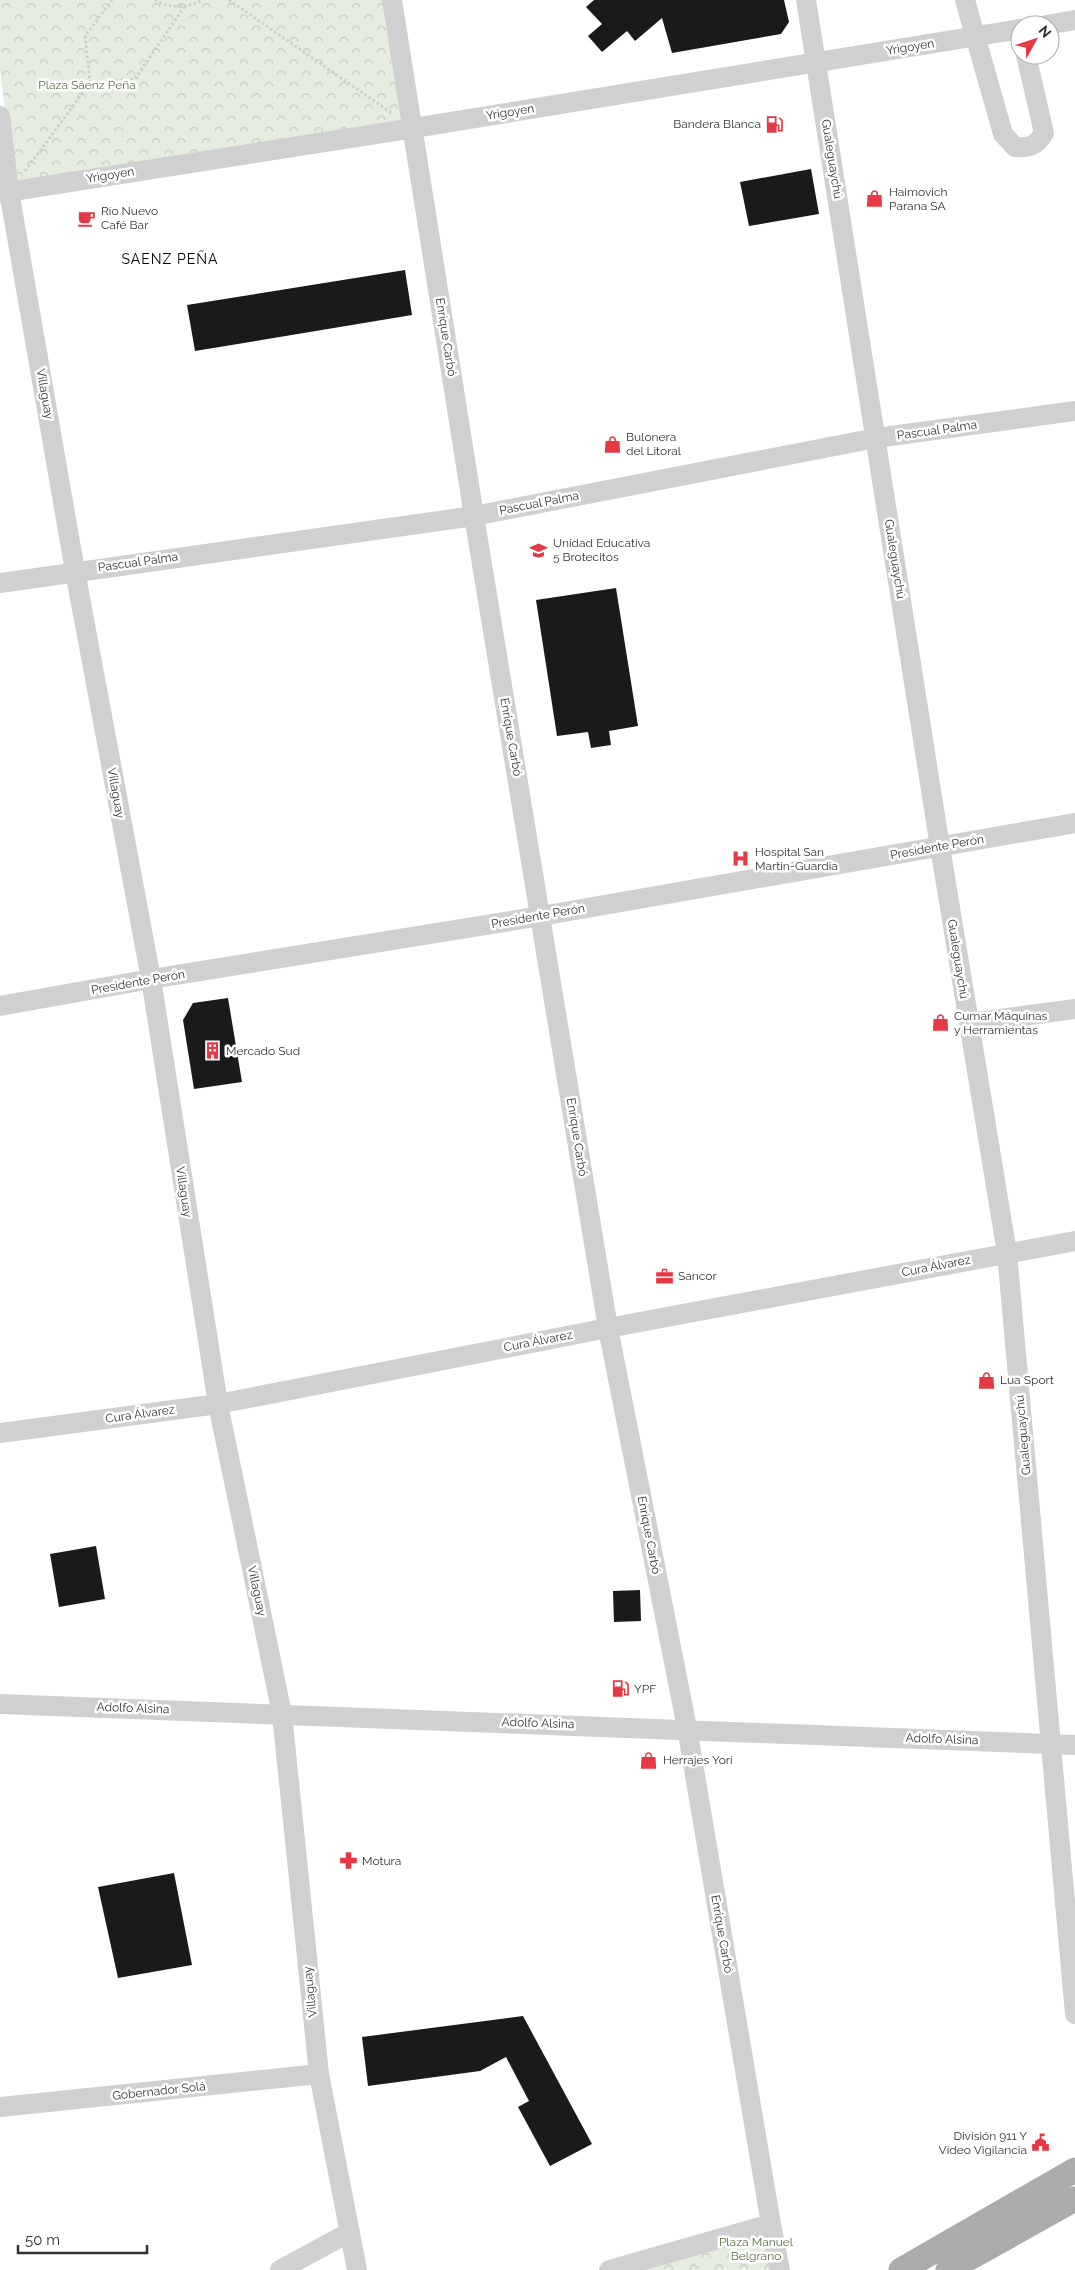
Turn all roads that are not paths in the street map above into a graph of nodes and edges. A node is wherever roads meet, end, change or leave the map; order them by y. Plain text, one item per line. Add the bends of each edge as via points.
1 (392, 0) edge
2 (806, 0) edge
3 (965, 0) edge
4 (1075, 20) edge
5 (1060, 23) edge
6 (1010, 31) edge
7 (976, 37) junction
8 (816, 61) junction
9 (1028, 65) edge
10 (0, 116) edge
11 (414, 128) junction
12 (5, 192) edge
13 (1075, 411) edge
14 (876, 438) junction
15 (474, 516) junction
16 (75, 571) junction
17 (0, 583) edge
18 (1075, 823) edge
19 (940, 847) junction
20 (542, 916) junction
21 (151, 979) junction
22 (0, 1006) edge
23 (1075, 1009) edge
24 (969, 1023) junction
25 (1075, 1240) edge
26 (1007, 1253) junction
27 (608, 1328) junction
28 (218, 1404) junction
29 (0, 1432) edge
30 (0, 1704) edge
31 (282, 1714) junction
32 (687, 1728) junction
33 (1052, 1744) junction
34 (1075, 1745) edge
35 (1075, 2014) edge
36 (319, 2074) junction
37 (0, 2107) edge
38 (1075, 2170) edge
39 (1075, 2199) edge
40 (771, 2224) junction
41 (350, 2232) junction
42 (280, 2270) edge
43 (357, 2270) edge
44 (609, 2270) edge
45 (780, 2270) edge
46 (901, 2270) edge
47 (948, 2270) edge

1 - 11 street, Enrique Carbó
2 - 8 street, Gualeguaychú
3 - 7 street
4 - 5 street
6 - 7 street, Yrigoyen
7 - 8 street, Yrigoyen
7 - 9 street via 1003,134 1015,147 1028,148 1038,143 1044,132
8 - 11 street, Yrigoyen
8 - 14 street, Gualeguaychú
10 - 12 street, Villaguay
11 - 12 street, Yrigoyen
11 - 15 street, Enrique Carbó
12 - 16 street, Villaguay
13 - 14 street, Pascual Palma
14 - 15 street, Pascual Palma
14 - 19 street, Gualeguaychú
15 - 16 street, Pascual Palma
15 - 20 street, Enrique Carbó
16 - 17 street, Pascual Palma
16 - 21 street, Villaguay
18 - 19 street, Presidente Perón
19 - 20 street, Presidente Perón
19 - 24 street, Gualeguaychú
20 - 21 street, Presidente Perón
20 - 27 street, Enrique Carbó
21 - 22 street, Presidente Perón
21 - 28 street, Villaguay
23 - 24 street
24 - 26 street, Gualeguaychú
25 - 26 street, Cura Álvarez
26 - 27 street, Cura Álvarez
26 - 33 street, Gualeguaychú
27 - 28 street, Cura Álvarez
27 - 32 street, Enrique Carbó
28 - 29 street, Cura Álvarez
28 - 31 street, Villaguay
30 - 31 street, Adolfo Alsina
31 - 32 street, Adolfo Alsina
31 - 36 street, Villaguay
32 - 33 street, Adolfo Alsina
32 - 40 street, Enrique Carbó
33 - 34 street, Adolfo Alsina
33 - 35 street, Gualeguaychú
36 - 37 street, Gobernador Solá
36 - 41 street, Villaguay
38 - 46 main road
39 - 47 main road
40 - 44 street
40 - 45 street, Enrique Carbó
41 - 42 street
41 - 43 street, Villaguay

